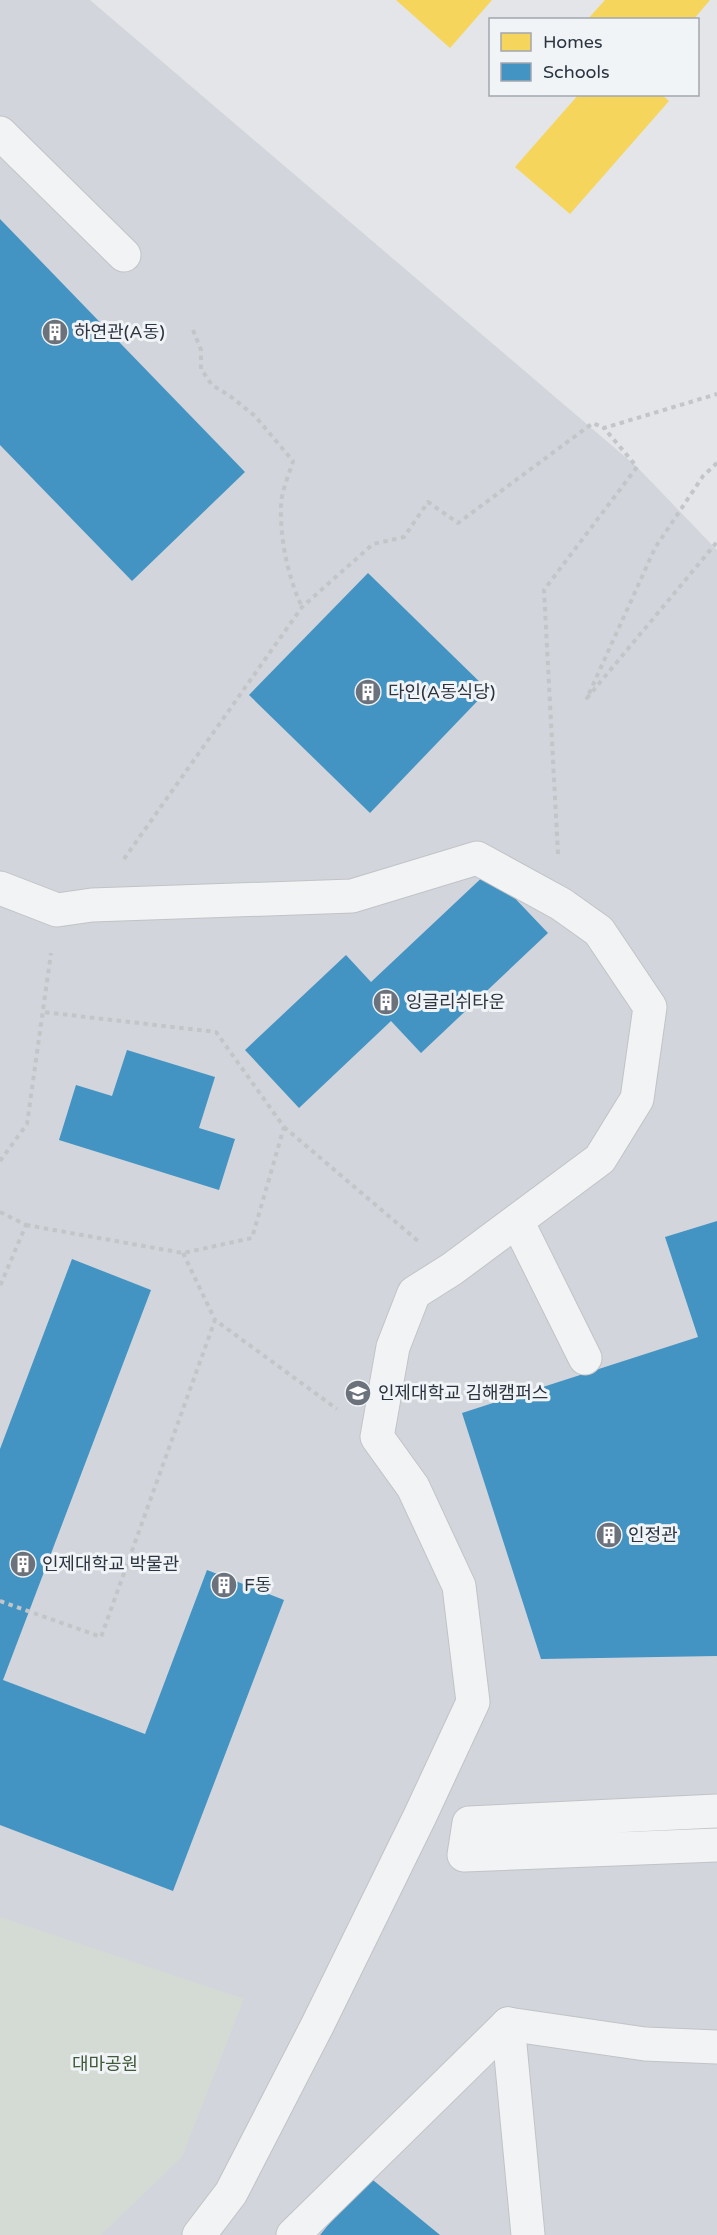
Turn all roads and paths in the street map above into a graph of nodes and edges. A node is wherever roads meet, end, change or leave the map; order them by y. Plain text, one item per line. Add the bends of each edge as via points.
1 (0, 133) edge
2 (124, 255) dead end
3 (193, 330) dead end
4 (717, 394) edge
5 (604, 428) junction
6 (717, 463) edge
7 (717, 542) edge
8 (302, 607) junction
9 (0, 888) edge
10 (561, 904) junction
11 (92, 905) junction
12 (57, 910) junction
13 (43, 1012) junction
14 (284, 1127) junction
15 (0, 1161) edge
16 (0, 1212) edge
17 (517, 1221) junction
18 (26, 1225) junction
19 (183, 1253) junction
20 (452, 1269) junction
21 (0, 1286) edge
22 (215, 1320) junction
23 (585, 1359) dead end
24 (377, 1437) junction
25 (0, 1600) edge
26 (717, 1811) edge
27 (420, 1816) junction
28 (467, 1836) junction
29 (717, 1845) edge
30 (508, 2024) junction
31 (717, 2047) edge
32 (204, 2233) edge
33 (293, 2235) edge
34 (528, 2235) edge

1 - 2 lane
3 - 8 path via 201,350 201,369 212,385 255,416 293,461 281,504 285,552
4 - 5 path
5 - 8 path via 593,423 458,523 428,502 404,537 374,544
5 - 10 path via 638,467 544,590
6 - 7 path via 703,476 655,548 587,698
8 - 11 path
9 - 12 lane
10 - 11 lane via 477,858 352,896
10 - 17 lane via 599,931 650,1007 644,1053 637,1099 600,1159
11 - 12 lane
12 - 13 path
13 - 14 path via 216,1032
13 - 15 path via 27,1124
14 - 19 path via 252,1238
14 - 20 path
16 - 18 path
17 - 20 lane
17 - 23 lane
18 - 19 path
18 - 21 path
19 - 22 path
20 - 24 lane via 414,1293 393,1347
22 - 24 path
22 - 25 path via 101,1637
24 - 27 lane via 413,1487 459,1586 473,1702
26 - 28 lane via 469,1823
27 - 28 lane
27 - 32 lane via 231,2193
28 - 29 lane via 464,1855
30 - 31 lane via 645,2044
30 - 33 lane
30 - 34 lane

